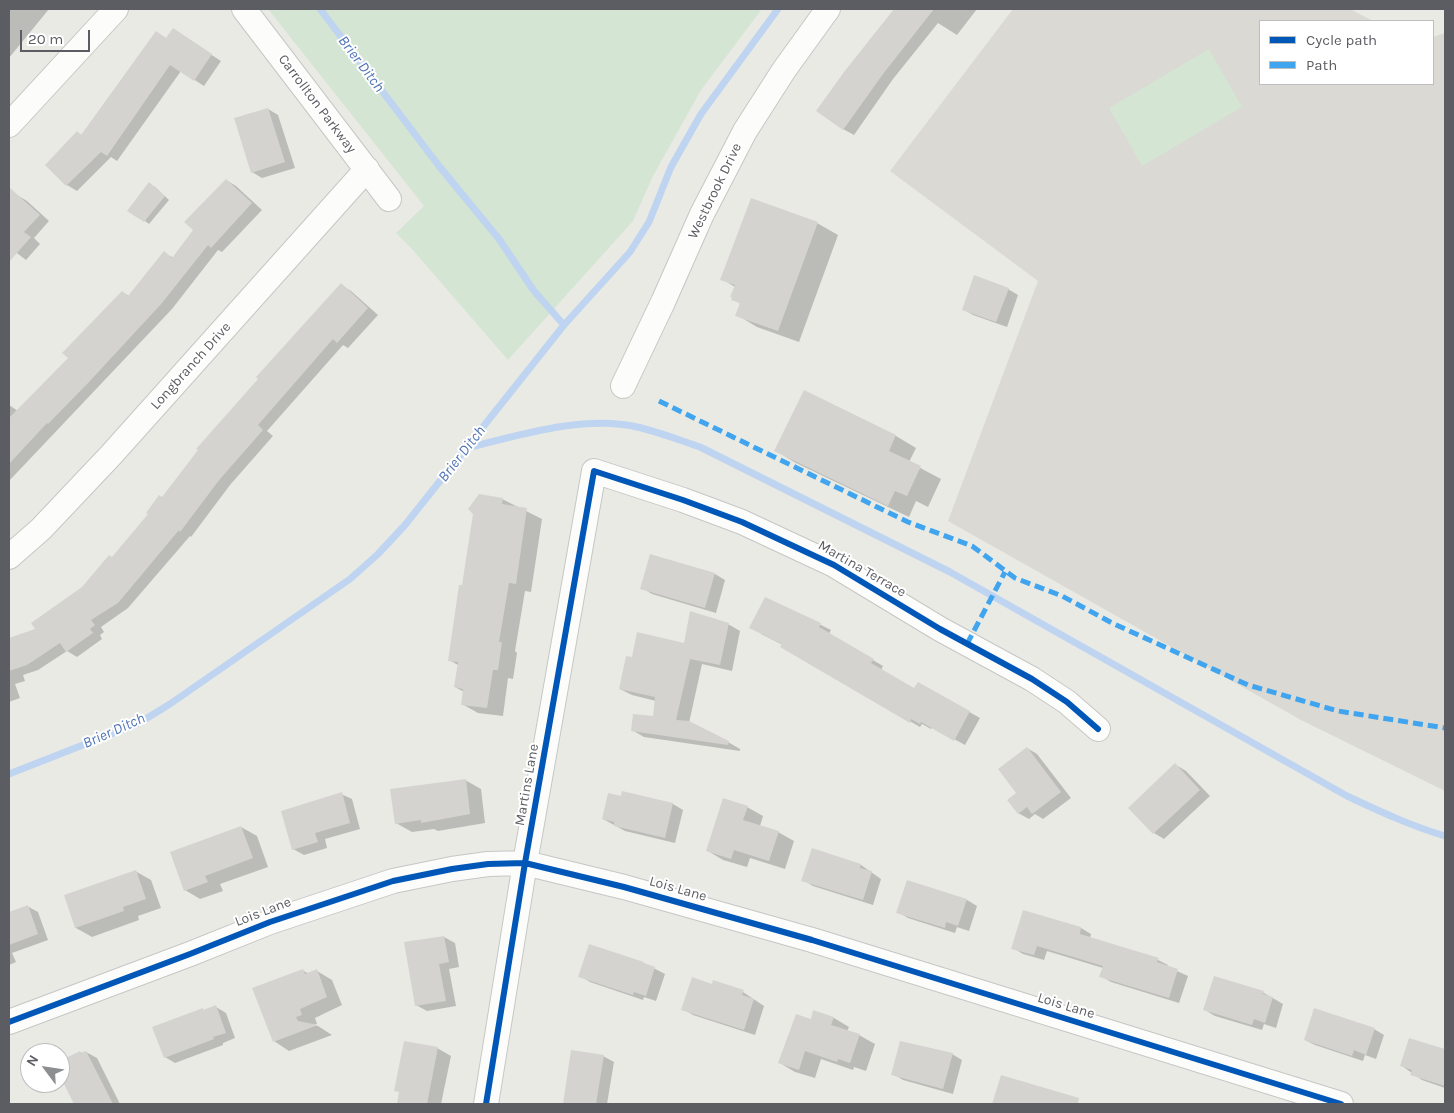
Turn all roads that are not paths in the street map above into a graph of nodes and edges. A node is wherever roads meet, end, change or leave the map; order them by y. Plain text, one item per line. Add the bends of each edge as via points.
1 (116, 9) edge
2 (244, 9) edge
3 (828, 9) edge
4 (9, 125) edge
5 (367, 169) junction
6 (389, 199) dead end
7 (623, 386) dead end
8 (594, 470) joint
9 (9, 558) edge
10 (1098, 729) dead end
11 (525, 863) junction
12 (9, 1022) edge
13 (486, 1104) edge
14 (1341, 1104) edge

1 - 4 street
2 - 5 street, Carrollton Parkway
3 - 7 street, Westbrook Drive via 745,130 702,214
5 - 6 street, Carrollton Parkway
5 - 9 street, Longbranch Drive via 111,455
8 - 10 street, Martina Terrace via 742,522 834,565 940,629 1032,679 1067,702
8 - 11 street, Martins Lane
11 - 12 street, Lois Lane via 488,864 393,881 270,922
11 - 13 street, Martins Lane
11 - 14 street, Lois Lane via 624,886 793,935

